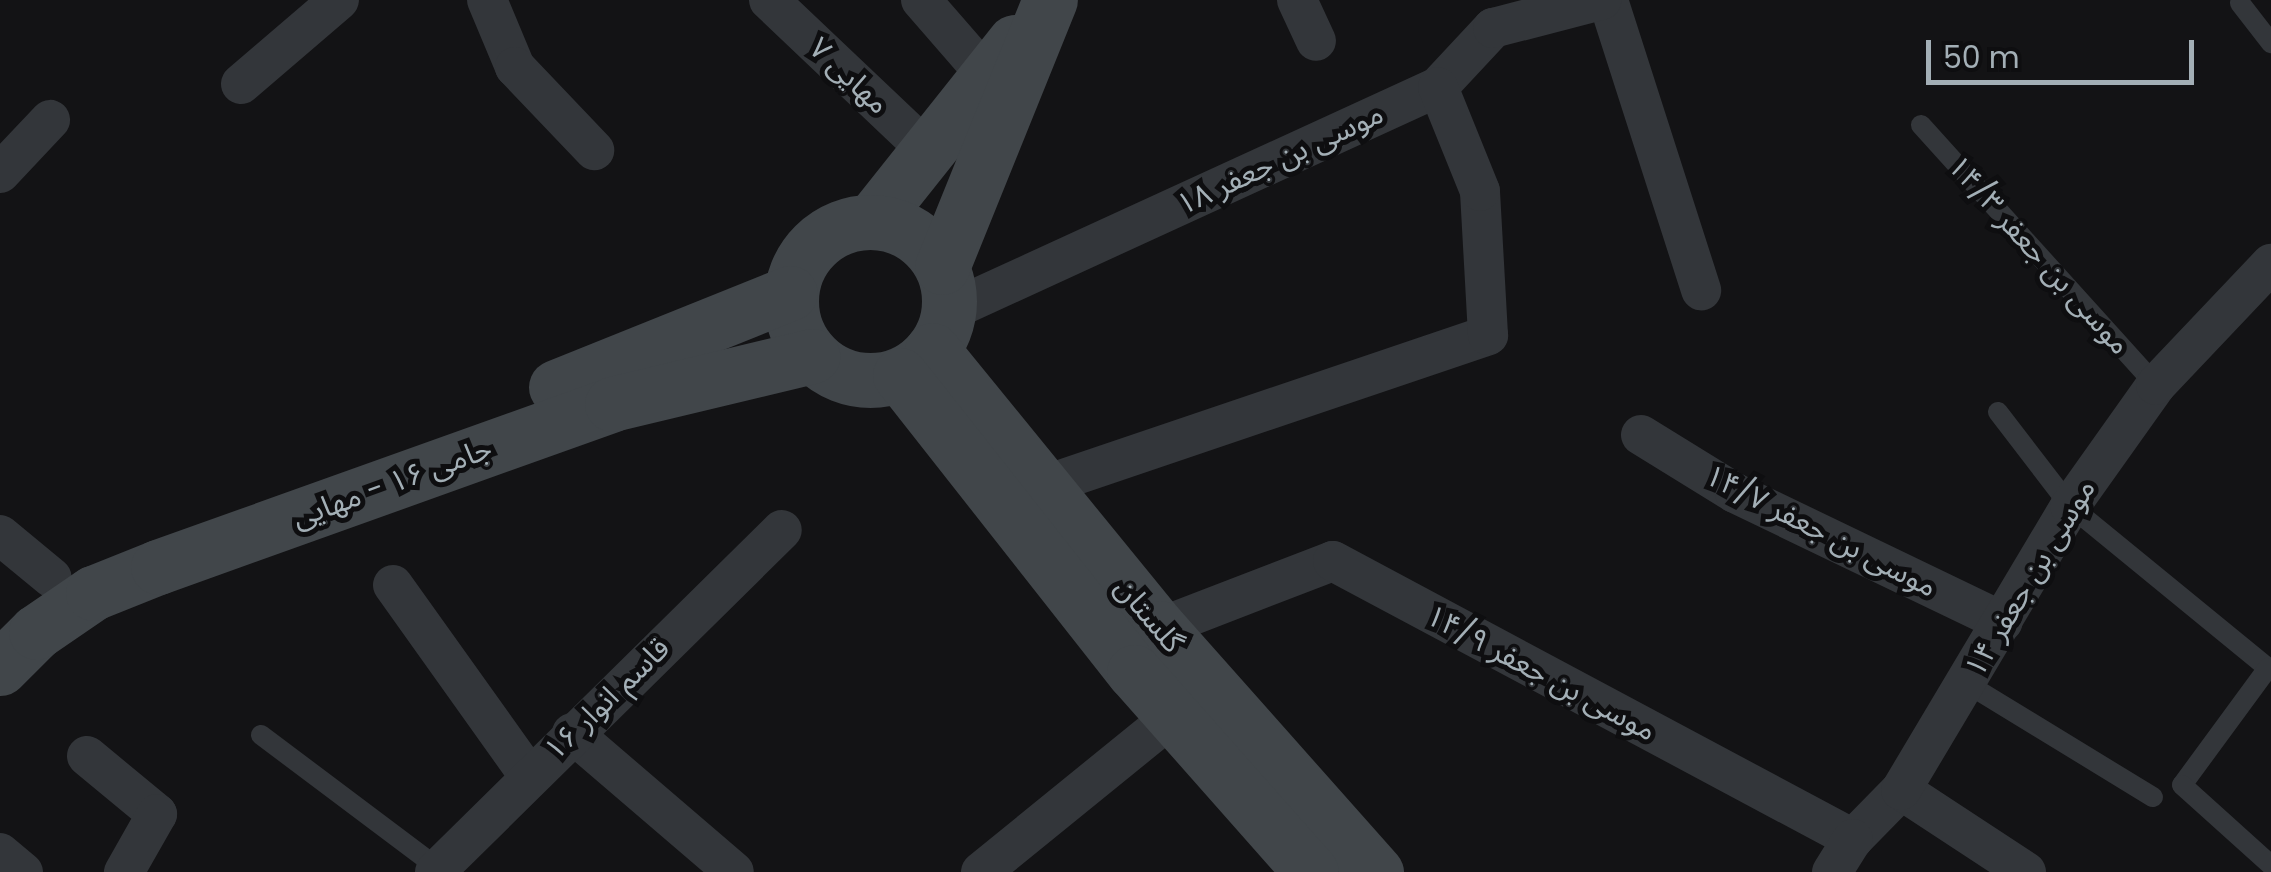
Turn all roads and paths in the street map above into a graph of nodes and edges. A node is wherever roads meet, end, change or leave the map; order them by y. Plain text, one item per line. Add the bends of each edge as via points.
1 (339, 0) edge
2 (487, 0) edge
3 (769, 0) edge
4 (921, 0) edge
5 (1048, 0) edge
6 (1297, 0) edge
7 (1604, 0) edge
8 (2240, 3) dead end
9 (1316, 41) dead end
10 (2271, 43) edge
11 (988, 76) junction
12 (241, 84) dead end
13 (1438, 87) junction
14 (50, 120) dead end
15 (1922, 124) dead end
16 (594, 150) dead end
17 (928, 152) junction
18 (0, 173) edge
19 (871, 222) junction
20 (2268, 273) edge
21 (1701, 290) dead end
22 (790, 293) junction
23 (930, 326) junction
24 (812, 356) junction
25 (2156, 385) junction
26 (1998, 412) dead end
27 (1641, 435) dead end
28 (1042, 486) junction
29 (2070, 506) junction
30 (782, 530) dead end
31 (0, 536) edge
32 (52, 578) junction
33 (392, 585) dead end
34 (0, 618) edge
35 (2003, 622) junction
36 (1159, 628) junction
37 (0, 668) edge
38 (1966, 684) junction
39 (1173, 716) junction
40 (572, 733) junction
41 (261, 735) dead end
42 (87, 756) dead end
43 (528, 774) junction
44 (1901, 790) junction
45 (2153, 796) dead end
46 (0, 854) edge
47 (1842, 856) edge
48 (2271, 865) edge
49 (436, 870) edge
50 (2022, 871) edge
51 (23, 872) edge
52 (124, 872) edge
53 (734, 872) edge
54 (981, 872) edge
55 (1311, 872) edge
56 (1376, 872) edge

1 - 12 street
2 - 16 street via 515,66
3 - 17 street, مهایی ۷
4 - 11 street
5 - 11 street
5 - 23 street
6 - 9 street
7 - 13 street, موسی بن جعفر ۱۸ via 1494,28
7 - 21 street
8 - 10 lane
11 - 17 street
13 - 23 street, موسی بن جعفر ۱۸
13 - 28 street via 1480,192 1488,335
14 - 18 street
15 - 25 lane, موسی بن جعفر ۱۴/۳
17 - 19 street
19 - 22 street via 833,230 804,256
19 - 23 street via 900,228 924,243
20 - 25 street, موسی بن جعفر ۱۴
22 - 24 street via 794,328
22 - 32 street, جامی ۱۶ - مهایی via 600,372 145,534
23 - 24 street via 869,380 838,374
23 - 28 street, گلستان
23 - 39 street, گلستان
24 - 37 street, جامی ۱۶ - مهایی via 612,404 158,567 93,593 36,632
25 - 29 street, موسی بن جعفر ۱۴
26 - 29 lane
27 - 35 street, موسی بن جعفر ۱۴/۷ via 1735,493
28 - 36 street, گلستان
29 - 35 street, موسی بن جعفر ۱۴
29 - 48 lane via 2268,668 2182,785
30 - 40 street, قاسم انوار ۱۶
31 - 32 street
32 - 34 street, جامی ۱۶ - مهایی
33 - 43 street
35 - 38 street, موسی بن جعفر ۱۴
36 - 47 street, موسی بن جعفر ۱۴/۹ via 1333,561
36 - 56 street, گلستان
38 - 44 street, موسی بن جعفر ۱۴
38 - 45 lane
39 - 54 street
39 - 55 street, گلستان
40 - 43 street, قاسم انوار ۱۶
40 - 53 street
41 - 49 lane
42 - 52 street via 156,814
43 - 49 street, قاسم انوار ۱۶
44 - 47 street, موسی بن جعفر ۱۴/۹
44 - 50 street
46 - 51 street

